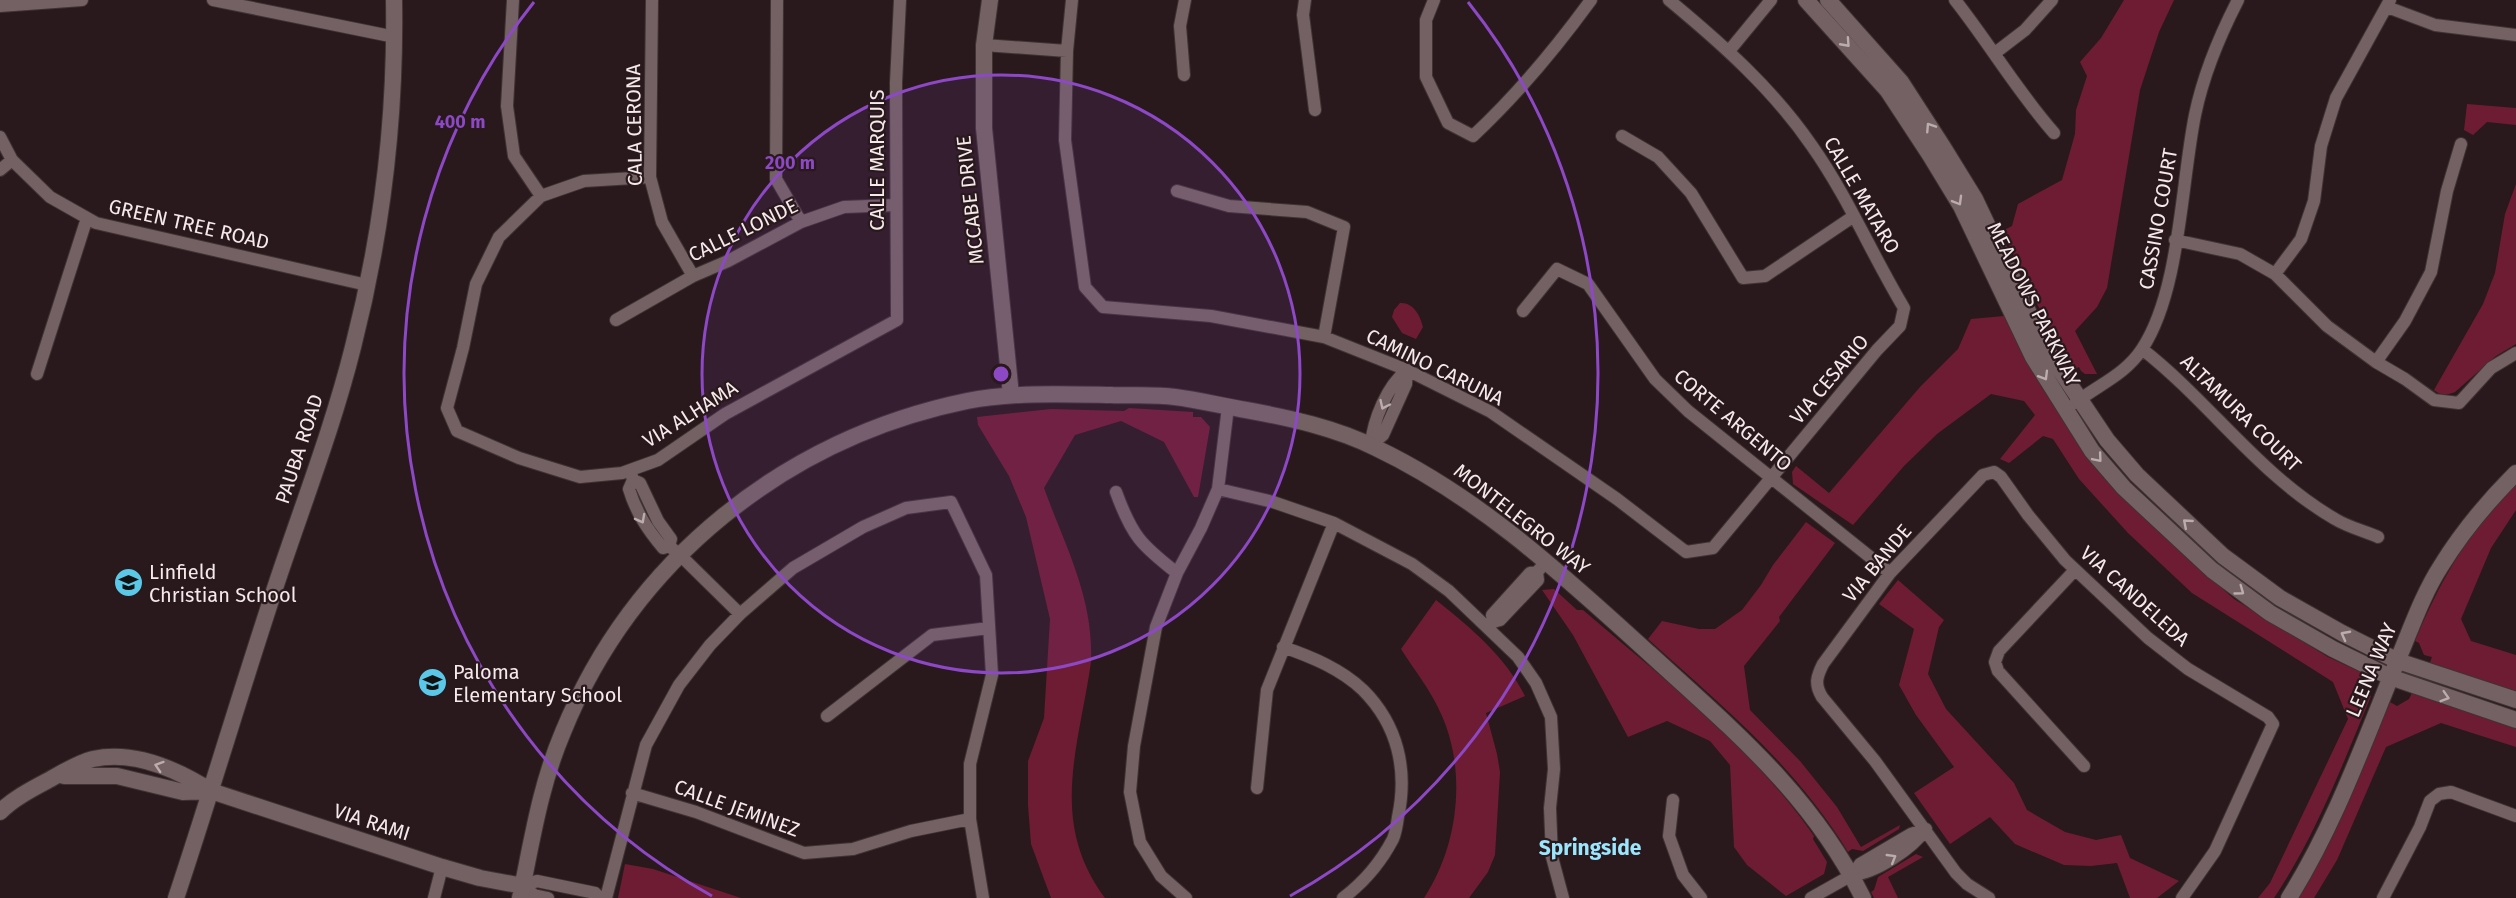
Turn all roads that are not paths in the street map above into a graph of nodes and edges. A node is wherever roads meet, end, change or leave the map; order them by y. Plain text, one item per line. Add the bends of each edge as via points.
1 (82, 0) edge
2 (213, 0) edge
3 (394, 0) edge
4 (513, 0) edge
5 (652, 0) edge
6 (777, 0) edge
7 (900, 0) edge
8 (990, 0) edge
9 (1072, 0) edge
10 (1185, 0) edge
11 (1305, 0) edge
12 (1434, 0) edge
13 (1591, 0) edge
14 (1669, 0) edge
15 (1771, 0) edge
16 (1806, 0) edge
17 (1828, 0) edge
18 (1954, 0) edge
19 (2052, 0) edge
20 (2238, 0) edge
21 (2389, 3) edge
22 (0, 6) edge
23 (2516, 35) edge
24 (395, 37) junction
25 (984, 45) junction
26 (1067, 51) junction
27 (1729, 51) junction
28 (1995, 53) junction
29 (1184, 75) dead end
30 (1315, 110) dead end
31 (2054, 133) dead end
32 (1622, 136) dead end
33 (0, 137) edge
34 (2461, 144) dead end
35 (12, 160) junction
36 (0, 170) edge
37 (650, 177) junction
38 (1177, 192) dead end
39 (541, 196) junction
40 (896, 205) junction
41 (1854, 216) junction
42 (87, 218) junction
43 (801, 222) junction
44 (2175, 240) junction
45 (2275, 274) junction
46 (693, 276) junction
47 (367, 285) junction
48 (1523, 311) dead end
49 (1904, 317) joint
50 (616, 320) dead end
51 (897, 320) joint
52 (1324, 337) junction
53 (2142, 349) junction
54 (2516, 353) edge
55 (2376, 362) junction
56 (1407, 370) junction
57 (37, 374) dead end
58 (1011, 395) junction
59 (2080, 398) junction
60 (1228, 407) junction
61 (2065, 410) junction
62 (1371, 445) junction
63 (1994, 472) joint
64 (2516, 473) edge
65 (632, 475) junction
66 (1772, 480) junction
67 (1218, 489) junction
68 (1116, 492) dead end
69 (1334, 523) junction
70 (2378, 537) dead end
71 (1713, 548) joint
72 (674, 550) junction
73 (1542, 567) junction
74 (2076, 570) junction
75 (1177, 573) junction
76 (1890, 573) junction
77 (740, 614) junction
78 (1490, 624) junction
79 (989, 628) junction
80 (1283, 647) junction
81 (2398, 661) junction
82 (2390, 677) junction
83 (2516, 700) edge
84 (827, 716) dead end
85 (2516, 720) edge
86 (2084, 766) dead end
87 (1257, 788) dead end
88 (211, 791) junction
89 (632, 793) junction
90 (1673, 800) dead end
91 (0, 812) edge
92 (2516, 816) edge
93 (970, 819) junction
94 (1926, 829) junction
95 (442, 867) junction
96 (1852, 875) junction
97 (522, 892) edge
98 (176, 898) edge
99 (434, 898) edge
100 (548, 898) edge
101 (600, 898) edge
102 (606, 898) edge
103 (983, 898) edge
104 (1186, 898) edge
105 (1343, 898) edge
106 (1563, 898) edge
107 (1701, 898) edge
108 (1811, 898) edge
109 (1863, 898) edge
110 (1989, 898) edge
111 (2182, 898) edge
112 (2289, 898) edge
113 (2384, 898) edge

1 - 22 street
2 - 24 street
3 - 24 street, PAUBA ROAD
4 - 39 street via 507,106 514,156
5 - 37 street, CALA CERONA
6 - 43 street via 776,179
7 - 40 street, CALLE MARQUIS
8 - 25 street, MCCABE DRIVE
9 - 26 street
10 - 29 street via 1180,26
11 - 30 street via 1303,15
12 - 13 street via 1426,20 1426,78 1448,123 1473,136 1500,111
14 - 27 street, CALLE MATARO
15 - 27 street
16 -> 61 street, MEADOWS PARKWAY via 1888,92 1930,155 1962,206 2033,357
59 -> 17 street, MEADOWS PARKWAY via 2046,349 1975,199 1943,147 1901,82
18 - 28 street
19 - 28 street via 2025,30
20 - 44 street, CASSINO COURT via 2195,113
21 - 23 street via 2435,25
21 - 45 street via 2336,98 2301,239
24 - 47 street, PAUBA ROAD via 388,151
25 - 26 street
25 - 58 street, MCCABE DRIVE via 984,128
26 - 52 street, CAMINO CARUNA via 1065,140 1085,287 1103,307 1211,315
27 - 41 street, CALLE MATARO via 1769,91 1811,144
28 - 31 street via 2028,104
32 - 41 street via 1658,157 1691,193 1743,278 1765,276
33 - 35 street, GREEN TREE ROAD
34 - 55 street via 2431,272 2405,321
35 - 36 street
35 - 42 street, GREEN TREE ROAD via 50,197
37 - 39 street via 584,180
37 - 46 street, CALA CERONA via 662,222
38 - 52 street via 1229,206 1307,212 1344,227
39 - 65 street, VIA ALHAMA via 499,237 476,284 447,408 457,431 519,458 580,477
40 - 43 street, CALLE LONDE via 844,207
40 - 51 street, CALLE MARQUIS
41 - 49 street, CALLE MATARO via 1904,309
42 - 47 street, GREEN TREE ROAD
42 - 57 street
43 - 46 street, CALLE LONDE
44 - 45 street via 2240,254
44 - 53 street, CASSINO COURT via 2163,306
45 - 55 street via 2327,326
46 - 50 street, CALLE LONDE
47 - 88 street, PAUBA ROAD via 336,408
48 - 66 street, CORTE ARGENTO via 1557,269 1588,284 1655,379
49 - 66 street, VIA CESARIO
51 - 65 street, VIA ALHAMA via 725,414
52 - 56 street, CAMINO CARUNA
53 - 59 street, CASSINO COURT via 2122,372
53 - 70 street, ALTAMURA COURT via 2174,373 2252,455 2297,494 2338,521
54 - 55 street via 2491,368 2459,403 2434,400
56 - 62 street via 1406,384 1383,435
56 - 71 street, CAMINO CARUNA via 1491,412 1686,552
58 - 60 street, MONTELEGRO WAY via 1171,396
58 - 72 street, MONTELEGRO WAY via 969,401 858,434 775,477
59 - 61 street, CASSINO COURT
81 -> 59 street, MEADOWS PARKWAY via 2280,598 2223,556 2137,475 2107,440
60 - 62 street, MONTELEGRO WAY via 1299,420
60 - 67 street
61 -> 82 street, MEADOWS PARKWAY via 2092,451 2124,488 2212,570 2270,613
62 - 73 street, MONTELEGRO WAY via 1435,478 1487,514
63 - 74 street, VIA CANDELEDA
63 - 76 street, VIA BANDE via 1983,475
64 - 81 street, LEENA WAY via 2458,539 2440,567
65 - 72 street
66 - 71 street, VIA CESARIO
66 - 76 street, CORTE ARGENTO
67 - 69 street
67 - 75 street
68 - 75 street via 1126,521 1145,548
69 - 78 street via 1412,564
69 - 80 street
72 - 77 street
72 - 97 street, MONTELEGRO WAY via 577,699 540,797
73 - 78 street via 1530,573 1492,615
73 - 96 street, MONTELEGRO WAY via 1743,739 1814,817
74 - 86 street via 1999,651 1995,662 1998,671
74 - 111 street, VIA CANDELEDA via 2172,657 2268,717 2273,724 2215,851
75 - 104 street via 1156,627 1134,746 1130,792 1140,842 1161,876
76 - 94 street, VIA BANDE via 1823,664 1816,678 1817,689
77 - 79 street via 794,568 863,527 906,508 951,502 986,575
77 - 89 street via 679,685 646,745
78 - 106 street via 1536,683 1551,717 1552,857
79 - 84 street via 932,635
79 - 93 street via 992,675 970,764
80 - 87 street via 1268,690
80 - 105 street via 1311,656 1363,690 1385,717 1400,752 1404,792 1394,838 1362,883
81 - 82 street, LEENA WAY
81 - 83 street, MEADOWS PARKWAY
82 -> 85 street, MEADOWS PARKWAY
82 - 112 street, LEENA WAY via 2338,809
88 - 91 street, VIA RAMI via 185,775 151,763 121,757 92,759 24,794
88 - 95 street, VIA RAMI
88 - 98 street, PAUBA ROAD
89 - 93 street, CALLE JEMINEZ via 696,812 804,853 853,849 911,831
89 - 102 street
90 - 107 street via 1669,836 1683,875
92 - 113 street via 2451,792 2439,794 2430,801
93 - 103 street
94 - 96 street via 1917,843 1866,874
94 - 110 street via 1956,873
95 - 97 street, VIA RAMI
95 - 99 street
96 - 108 street
96 - 109 street, MONTELEGRO WAY
97 - 100 street, VIA RAMI
97 - 101 street, VIA RAMI via 537,881 595,893

